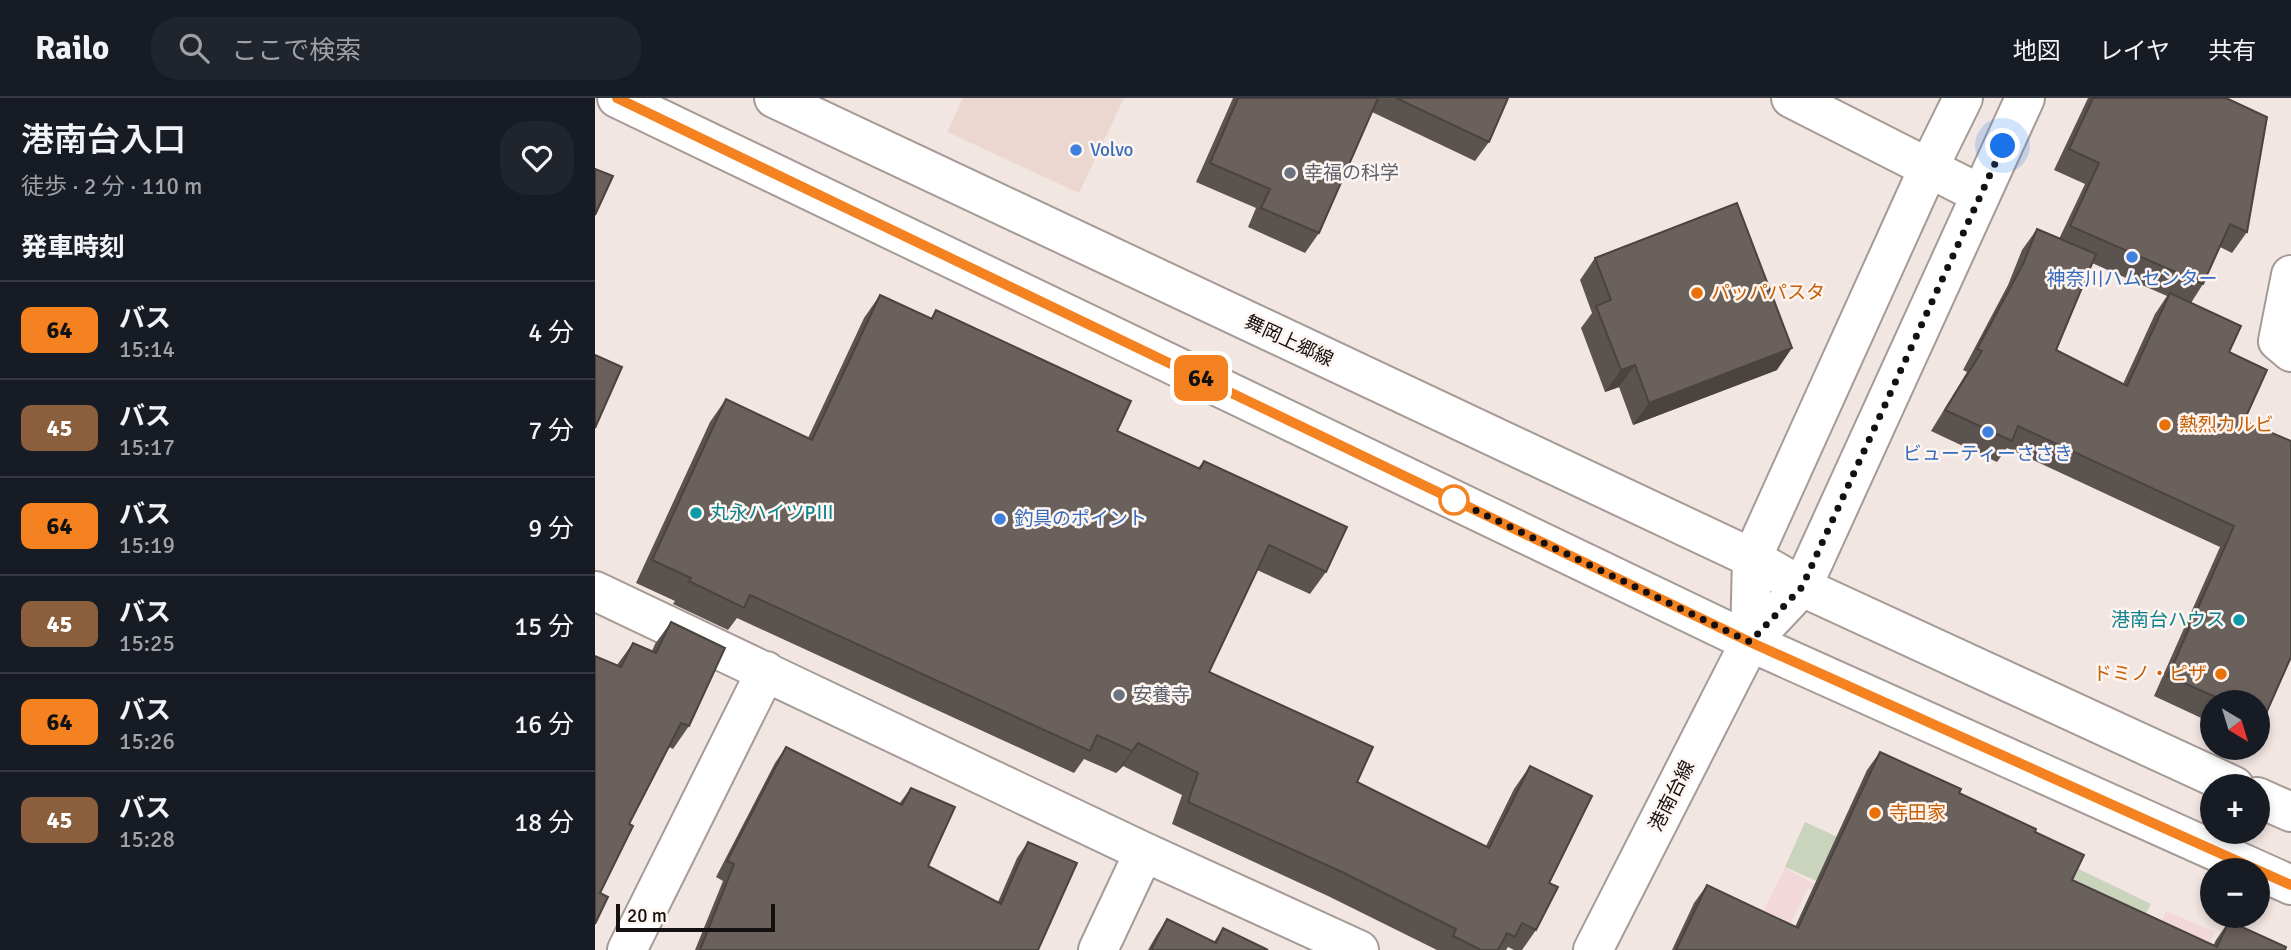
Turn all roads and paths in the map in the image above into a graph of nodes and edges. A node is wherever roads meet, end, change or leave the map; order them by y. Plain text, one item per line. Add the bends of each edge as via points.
1 (617, 98) edge
2 (774, 98) edge
3 (1791, 98) edge
4 (1963, 98) edge
5 (2025, 98) edge
6 (1929, 167) junction
7 (1980, 194) junction
8 (2291, 275) edge
9 (2291, 352) edge
10 (1752, 558) junction
11 (1802, 587) junction
12 (595, 591) edge
13 (1750, 642) junction
14 (766, 671) junction
15 (2208, 774) edge
16 (2270, 803) edge
17 (2291, 812) edge
18 (1144, 852) junction
19 (2291, 885) edge
20 (627, 950) edge
21 (1098, 950) edge
22 (1359, 950) edge
23 (1593, 950) edge

1 - 13 street
2 - 10 street, 舞岡上郷線
3 - 6 street
4 - 6 street
5 - 7 street
6 - 7 street
6 - 10 street
7 - 11 street
8 - 9 street via 2278,341
10 - 11 street, 舞岡上郷線
10 - 13 street
11 - 13 street
11 - 15 street, 舞岡上郷線
12 - 14 street
13 - 19 street
13 - 23 street, 港南台線
14 - 18 street
14 - 20 street
16 - 17 street
18 - 21 street
18 - 22 street

